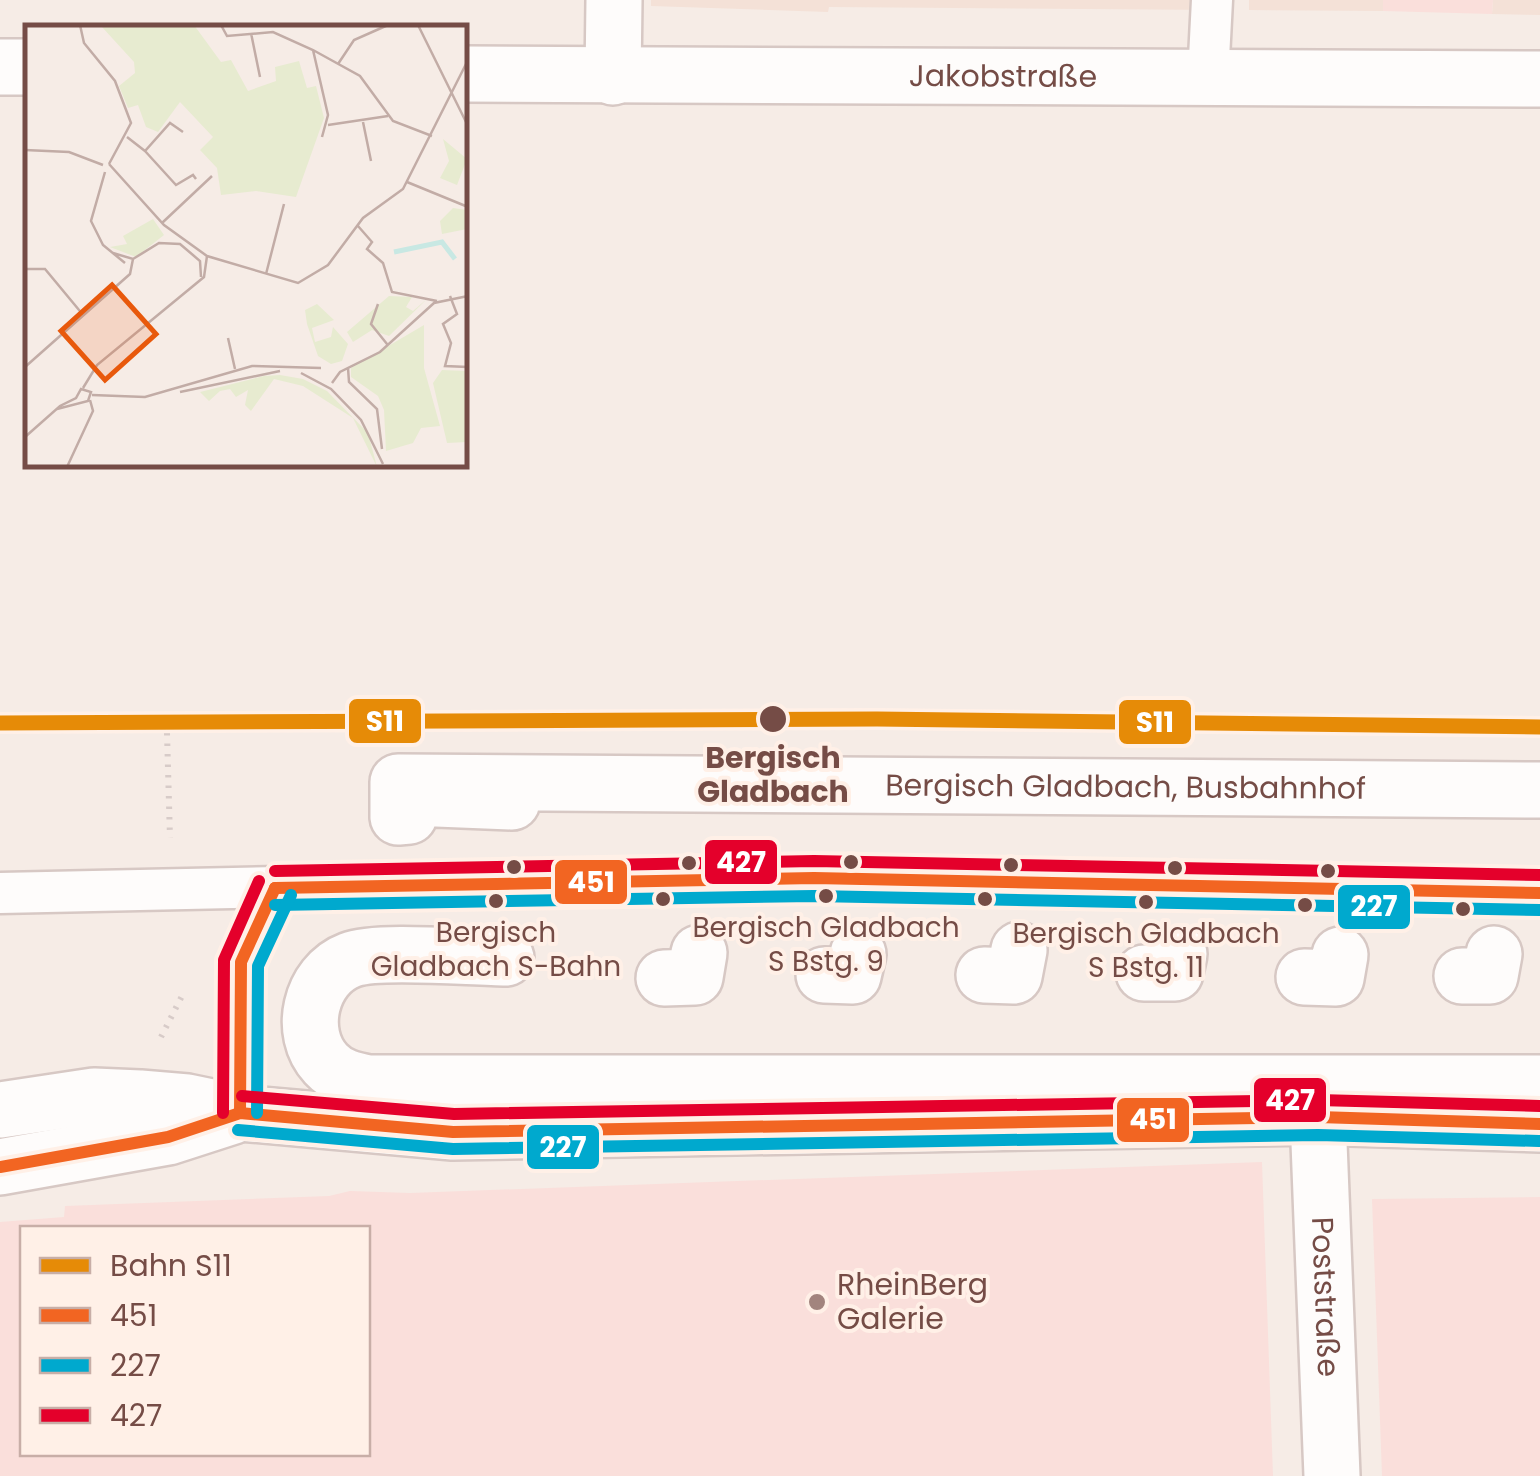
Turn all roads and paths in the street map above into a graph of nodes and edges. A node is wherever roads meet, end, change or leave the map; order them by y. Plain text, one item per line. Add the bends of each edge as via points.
1 (614, 0) edge
2 (1212, 0) edge
3 (468, 74) edge
4 (612, 76) junction
5 (1208, 78) junction
6 (1540, 78) edge
7 (167, 733) dead end
8 (1540, 790) edge
9 (512, 802) dead end
10 (1540, 822) edge
11 (1455, 831) dead end
12 (275, 888) junction
13 (171, 889) junction
14 (1540, 893) edge
15 (0, 894) edge
16 (506, 958) dead end
17 (239, 995) junction
18 (151, 1046) dead end
19 (1540, 1083) edge
20 (0, 1110) edge
21 (240, 1113) junction
22 (1318, 1118) junction
23 (1540, 1124) edge
24 (0, 1167) edge
25 (1332, 1476) edge

1 - 4 street
2 - 5 lane
3 - 4 street, Jakobstraße
4 - 5 street, Jakobstraße
5 - 6 street, Jakobstraße
7 - 13 path
8 - 9 street, Bergisch Gladbach, Busbahnhof via 398,782 398,817 409,816 412,798
10 - 11 street via 1456,821
12 - 13 lane
12 - 14 lane via 814,878
12 - 17 lane via 240,962
13 - 15 lane
16 - 19 street via 349,960 313,996 313,1042 326,1064 348,1080 368,1083
17 - 18 path via 182,994 165,1033
17 - 21 lane
20 - 21 street via 94,1096
21 - 22 street via 454,1132
21 - 24 street via 168,1137
22 - 23 street
22 - 25 street, Poststraße

